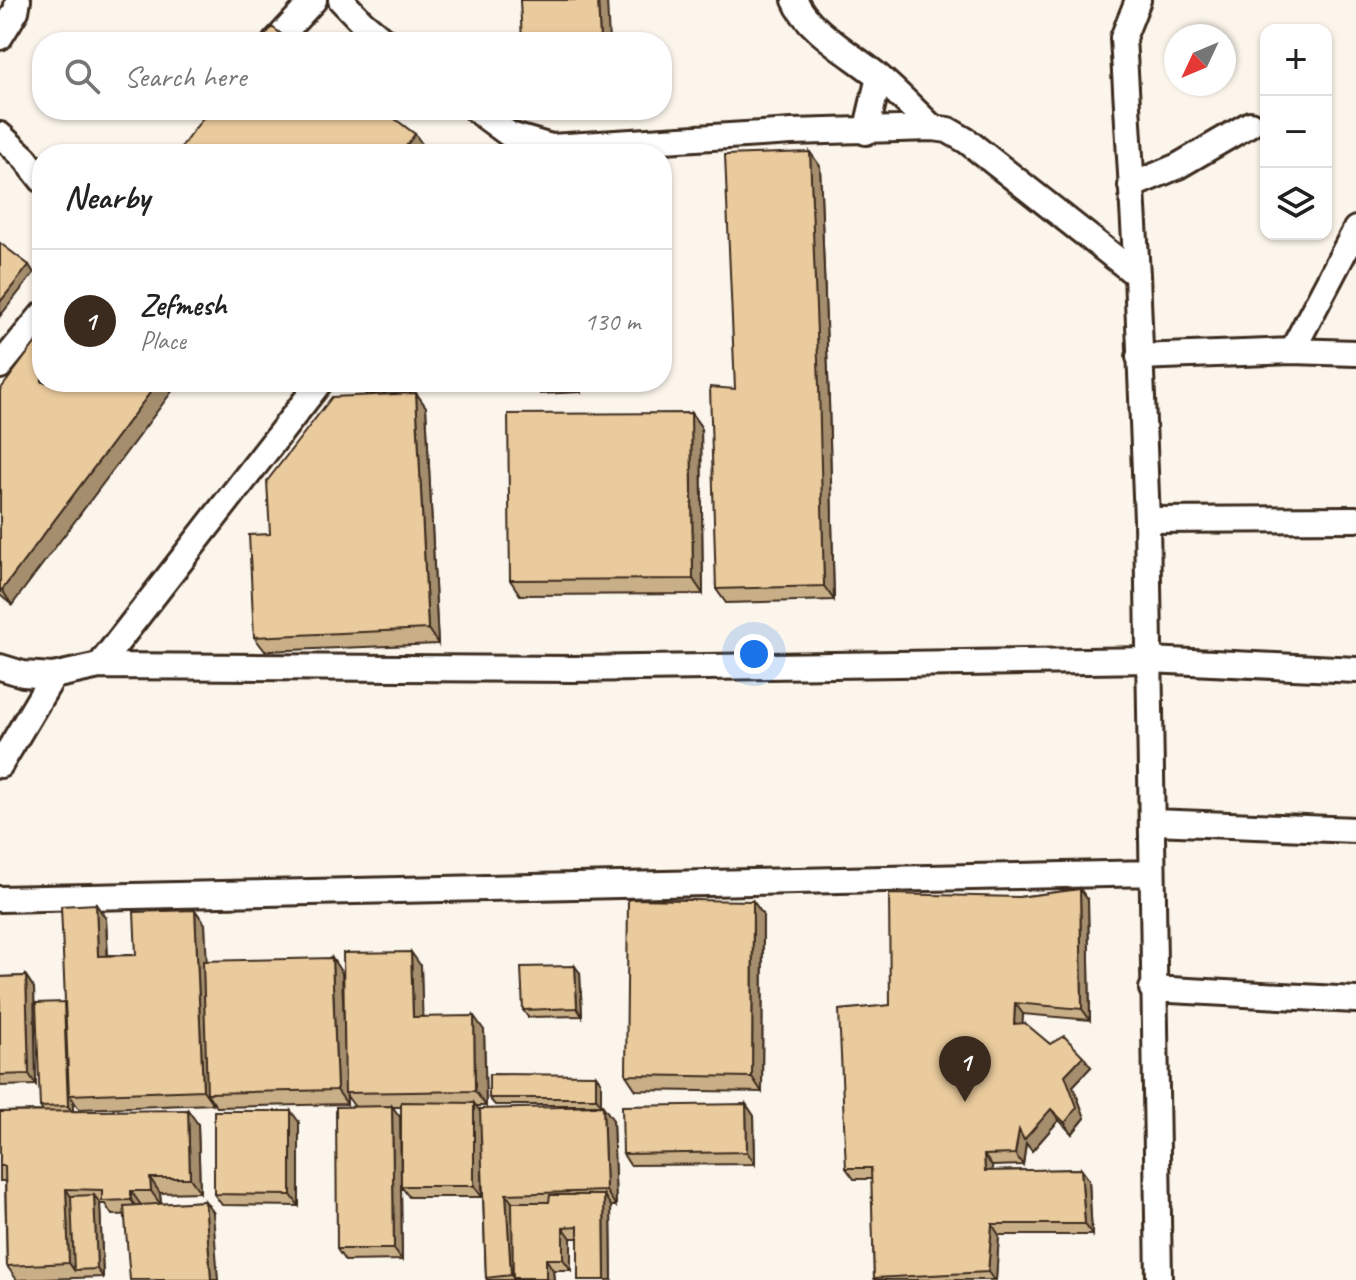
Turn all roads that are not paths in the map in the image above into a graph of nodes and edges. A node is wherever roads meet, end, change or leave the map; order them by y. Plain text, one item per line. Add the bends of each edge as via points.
1 (18, 0) edge
2 (314, 0) edge
3 (341, 0) edge
4 (795, 0) edge
5 (1138, 0) edge
6 (284, 32) edge
7 (374, 32) edge
8 (0, 37) edge
9 (879, 77) junction
10 (484, 120) edge
11 (1250, 124) dead end
12 (933, 128) junction
13 (866, 132) junction
14 (0, 135) edge
15 (502, 144) edge
16 (599, 144) edge
17 (32, 167) edge
18 (1131, 186) junction
19 (1356, 229) edge
20 (1137, 275) junction
21 (32, 327) edge
22 (1292, 351) junction
23 (1356, 353) edge
24 (1139, 357) junction
25 (0, 366) edge
26 (312, 392) edge
27 (1356, 519) edge
28 (1147, 520) junction
29 (1150, 660) junction
30 (99, 666) junction
31 (0, 667) edge
32 (1356, 670) edge
33 (53, 676) junction
34 (0, 765) edge
35 (1153, 822) junction
36 (1356, 830) edge
37 (1152, 873) junction
38 (0, 899) edge
39 (1152, 989) junction
40 (1356, 1000) edge
41 (1159, 1280) edge

1 - 8 street
2 - 6 street
3 - 7 street
4 - 9 street via 820,30
5 - 18 street via 1123,38
9 - 12 street
9 - 13 street
10 - 15 street
11 - 18 street
12 - 13 street
12 - 20 street via 967,141
13 - 16 street
14 - 17 street
18 - 20 street
19 - 22 street
20 - 24 street
21 - 25 street
22 - 23 street
22 - 24 street
24 - 28 street
26 - 30 street
27 - 28 street
28 - 29 street
29 - 30 street via 573,669
29 - 32 street
29 - 35 street
30 - 33 street
31 - 33 street
33 - 34 street
35 - 36 street
35 - 37 street
37 - 38 street
37 - 39 street
39 - 40 street
39 - 41 street

